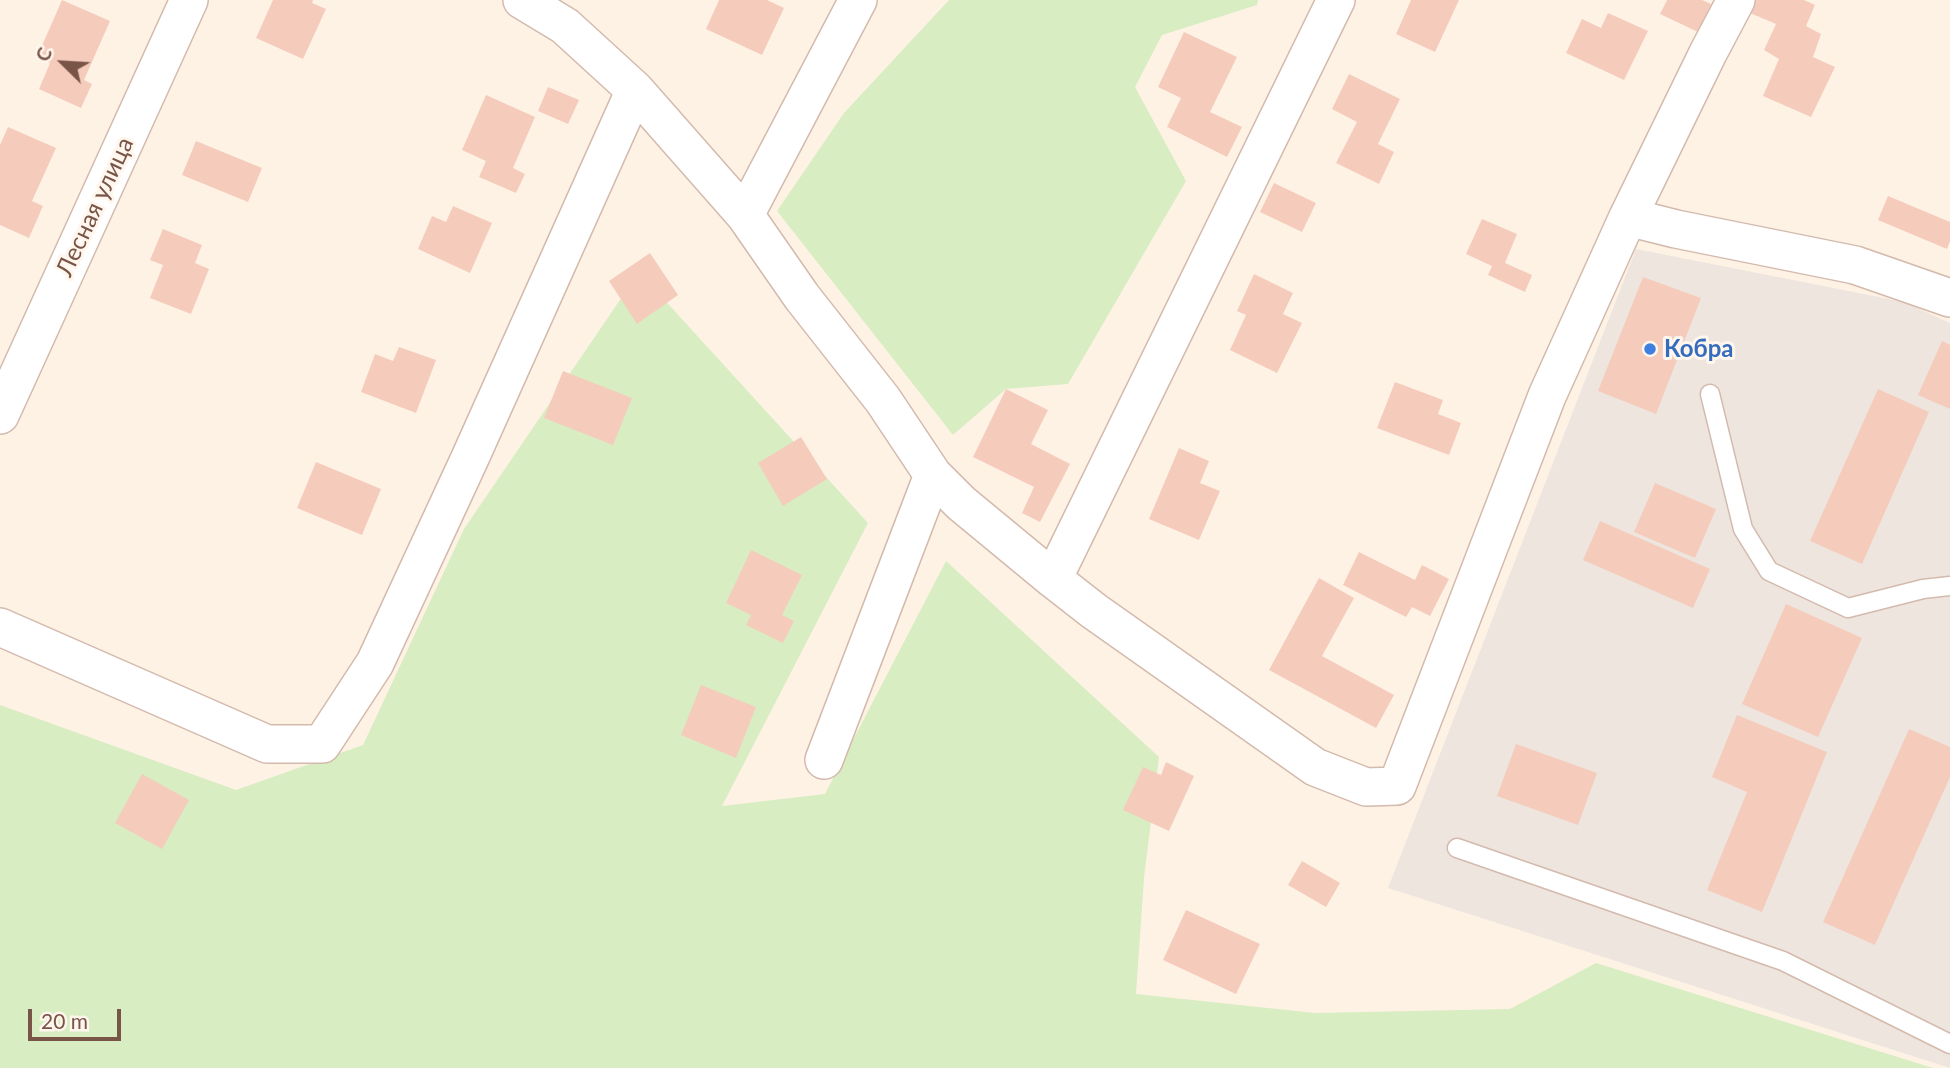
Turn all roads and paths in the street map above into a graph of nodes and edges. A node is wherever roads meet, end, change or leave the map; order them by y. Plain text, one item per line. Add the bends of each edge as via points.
1 (189, 0) edge
2 (522, 0) edge
3 (858, 0) edge
4 (1336, 0) edge
5 (1736, 0) edge
6 (635, 90) junction
7 (745, 215) junction
8 (1628, 217) junction
9 (1950, 298) edge
10 (1710, 394) dead end
11 (0, 415) edge
12 (933, 475) junction
13 (1053, 579) junction
14 (1950, 586) edge
15 (0, 627) edge
16 (824, 760) dead end
17 (1457, 848) dead end
18 (1950, 1044) edge

1 - 11 street, Лесная улица
2 - 6 street via 565,26
3 - 7 street
4 - 13 street
5 - 8 street
6 - 7 street
6 - 15 street via 375,663 322,744 267,744
7 - 12 street
8 - 9 street via 1855,265
8 - 13 street via 1547,397 1397,786 1366,787 1315,767
10 - 14 lane via 1743,529 1769,571 1848,608
12 - 13 street
12 - 16 street
17 - 18 lane via 1783,961

